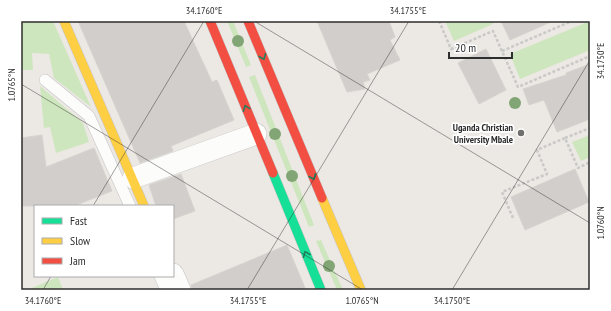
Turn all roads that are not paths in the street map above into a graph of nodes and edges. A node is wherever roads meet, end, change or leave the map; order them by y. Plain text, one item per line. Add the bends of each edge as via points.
1 (64, 21) edge
2 (210, 21) edge
3 (248, 21) edge
4 (45, 80) dead end
5 (256, 134) junction
6 (133, 178) junction
7 (130, 205) edge
8 (144, 205) edge
9 (174, 276) edge
10 (160, 277) edge
11 (166, 290) edge
12 (180, 290) edge
13 (321, 290) edge
14 (361, 290) edge

1 - 6 main road
5 -> 2 main road
3 -> 14 main road
4 - 7 lane via 88,116
5 - 6 street
13 -> 5 main road
6 - 8 main road
9 - 12 street
10 - 11 lane

